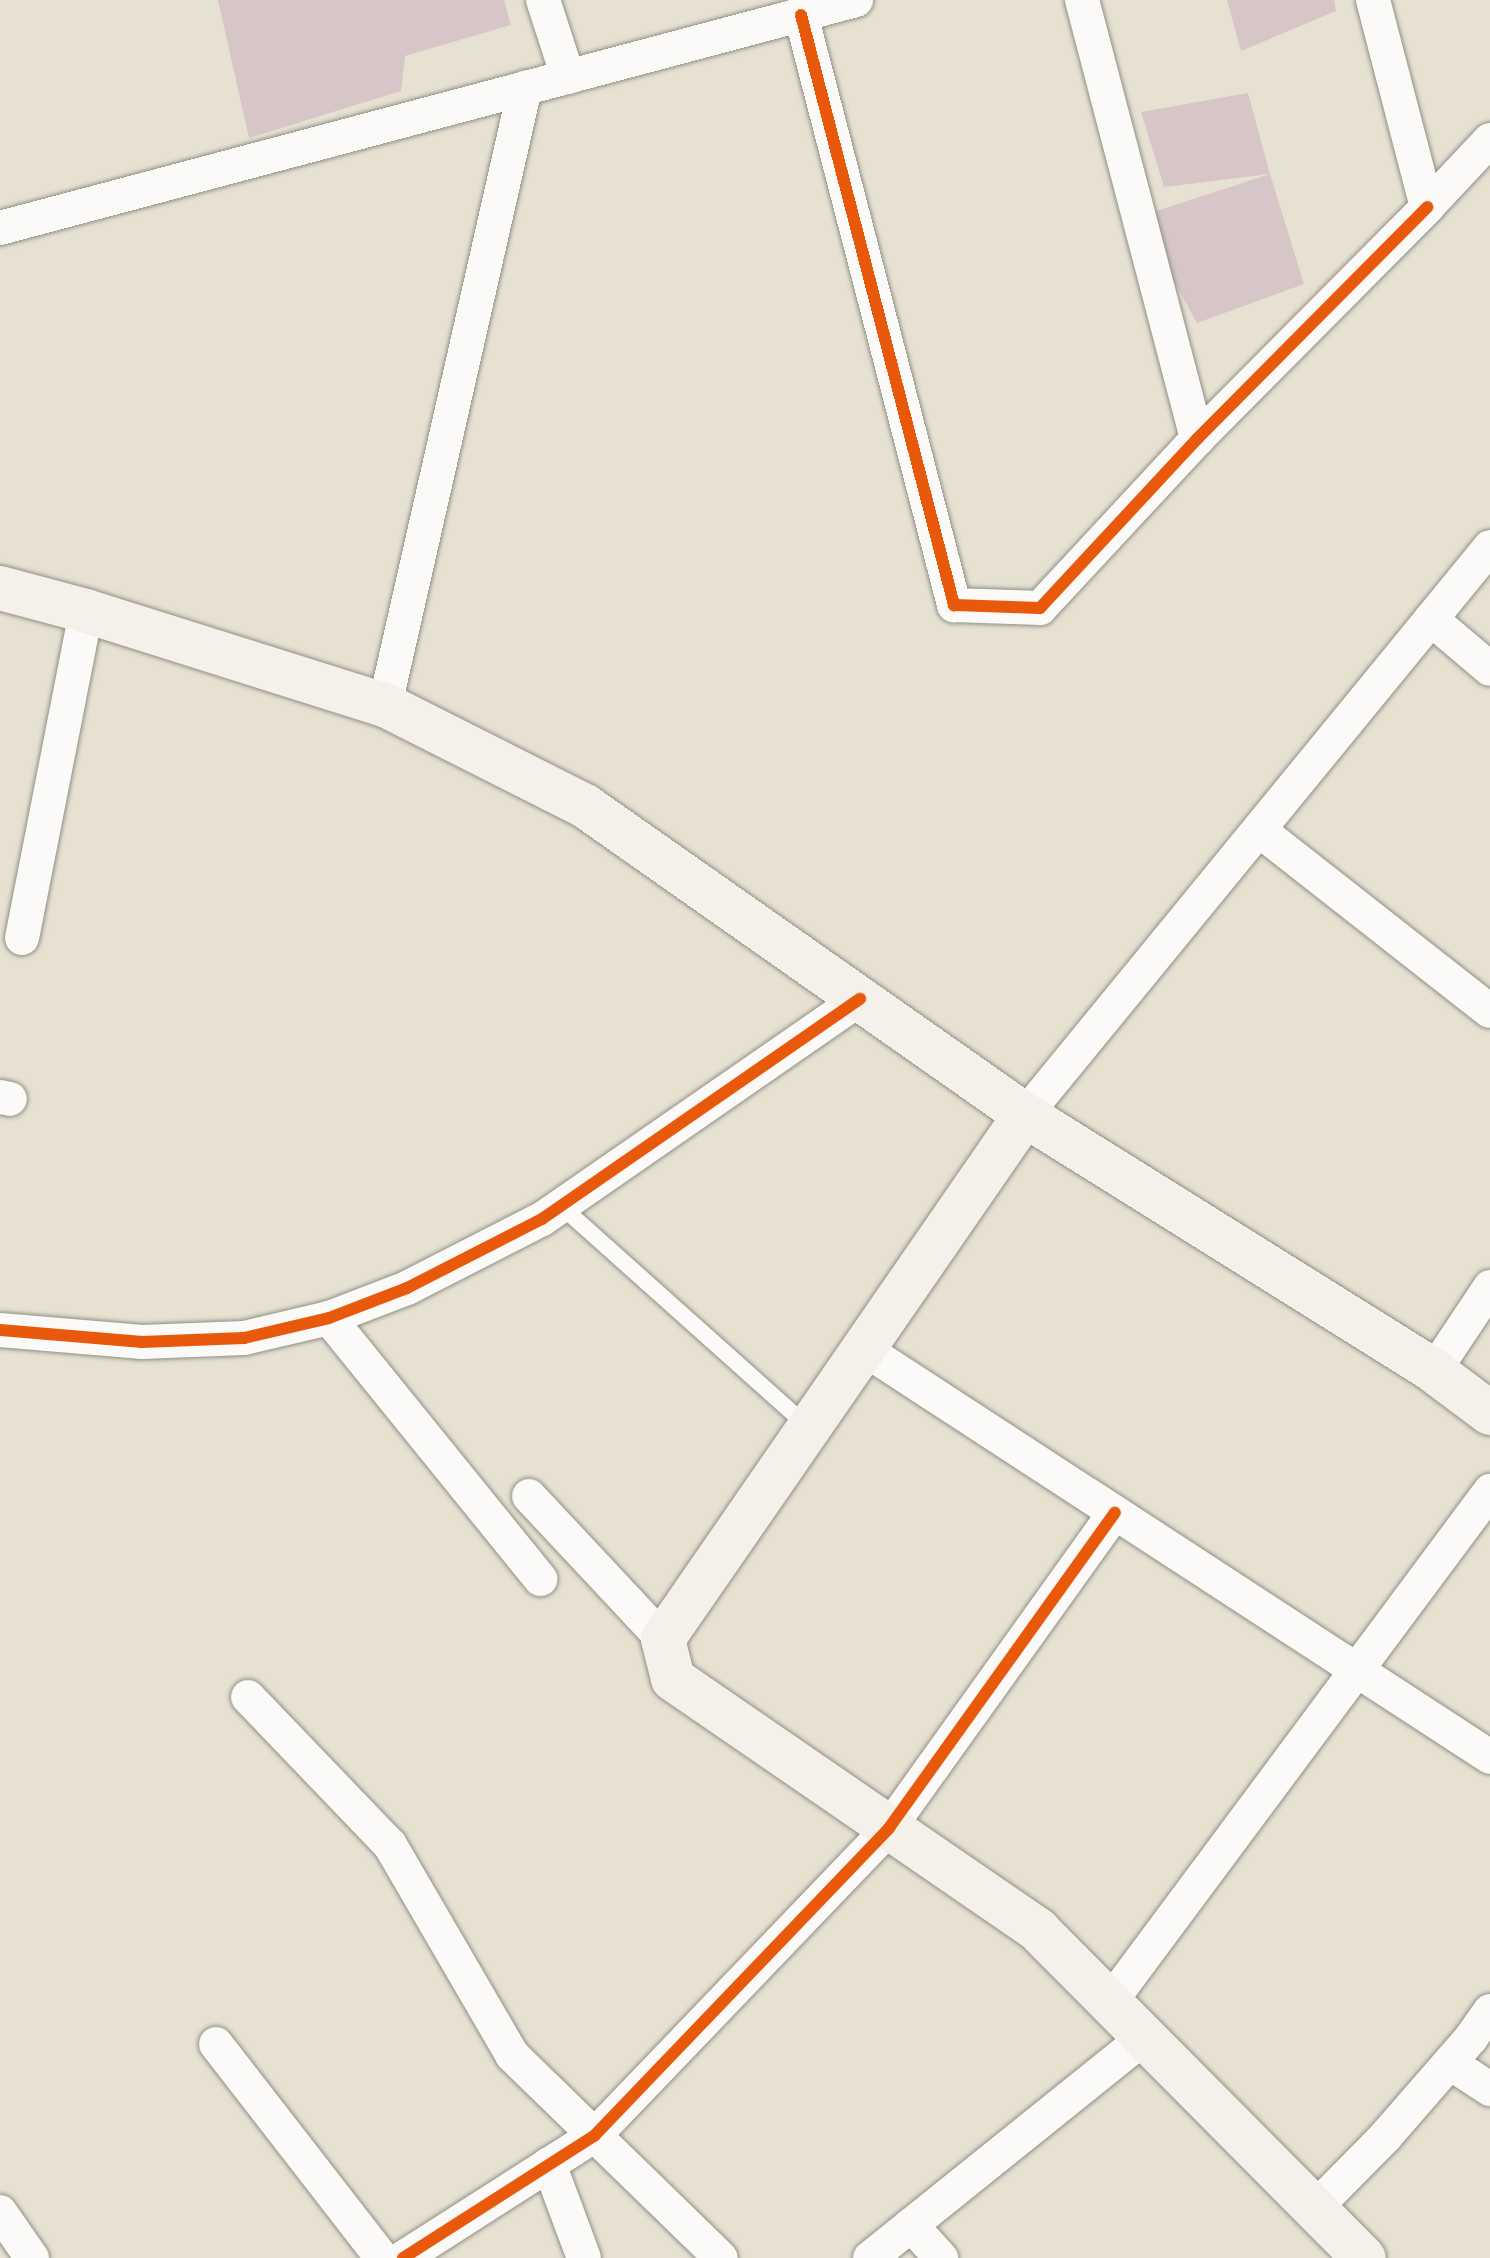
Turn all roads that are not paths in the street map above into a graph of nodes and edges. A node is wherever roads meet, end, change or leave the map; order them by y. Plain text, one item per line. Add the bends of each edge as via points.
1 (543, 0) edge
2 (856, 0) edge
3 (1082, 0) edge
4 (1373, 0) edge
5 (801, 15) junction
6 (568, 77) junction
7 (525, 88) junction
8 (1490, 140) edge
9 (1427, 207) junction
10 (0, 228) edge
11 (1197, 439) junction
12 (1490, 547) edge
13 (0, 588) edge
14 (86, 611) junction
15 (1431, 619) junction
16 (1490, 669) edge
17 (385, 705) junction
18 (1259, 830) junction
19 (22, 938) dead end
20 (860, 999) junction
21 (1490, 1011) edge
22 (1025, 1115) junction
23 (559, 1204) junction
24 (1490, 1287) edge
25 (329, 1318) junction
26 (0, 1330) edge
27 (864, 1349) junction
28 (1434, 1371) junction
29 (1490, 1413) edge
30 (809, 1428) junction
31 (1490, 1491) edge
32 (529, 1496) dead end
33 (1115, 1512) junction
34 (540, 1579) dead end
35 (663, 1639) junction
36 (1357, 1670) junction
37 (248, 1697) dead end
38 (1490, 1757) edge
39 (889, 1828) junction
40 (1110, 2002) junction
41 (1490, 2011) edge
42 (1145, 2037) junction
43 (216, 2044) dead end
44 (1450, 2063) junction
45 (1490, 2089) edge
46 (594, 2136) junction
47 (549, 2164) junction
48 (1315, 2208) junction
49 (0, 2212) edge
50 (911, 2225) junction
51 (32, 2258) edge
52 (382, 2258) edge
53 (403, 2258) edge
54 (584, 2258) edge
55 (721, 2258) edge
56 (870, 2258) edge
57 (941, 2258) edge
58 (1364, 2258) edge

1 - 6 street
2 - 5 street
3 - 11 street
4 - 9 street
5 - 6 street
5 - 11 street via 954,605 1040,608
6 - 7 street
7 - 10 street
7 - 17 street
8 - 9 street
9 - 11 street
12 - 15 street
13 - 14 main road
14 - 17 main road
14 - 19 street
15 - 16 street
15 - 18 street
17 - 20 main road via 585,806
18 - 21 street
18 - 22 street
20 - 22 main road
20 - 23 street
22 - 27 main road
22 - 28 main road
23 - 25 street via 542,1219 407,1288
23 - 30 lane
24 - 28 street
25 - 26 street via 244,1338 142,1342
25 - 34 street
27 - 30 main road
27 - 33 street
28 - 29 main road
30 - 35 main road
31 - 36 street
32 - 35 street
33 - 36 street
33 - 39 street
35 - 39 main road via 673,1679
36 - 38 street
36 - 40 street
37 - 46 street via 390,1845 512,2055
39 - 40 main road via 1039,1931
39 - 46 street
40 - 42 main road
41 - 44 street
42 - 48 main road
42 - 50 street
43 - 52 street
44 - 45 street
44 - 48 street
46 - 47 street
46 - 55 street
47 - 53 street
47 - 54 street
48 - 58 main road
49 - 51 street
50 - 56 street
50 - 57 street

